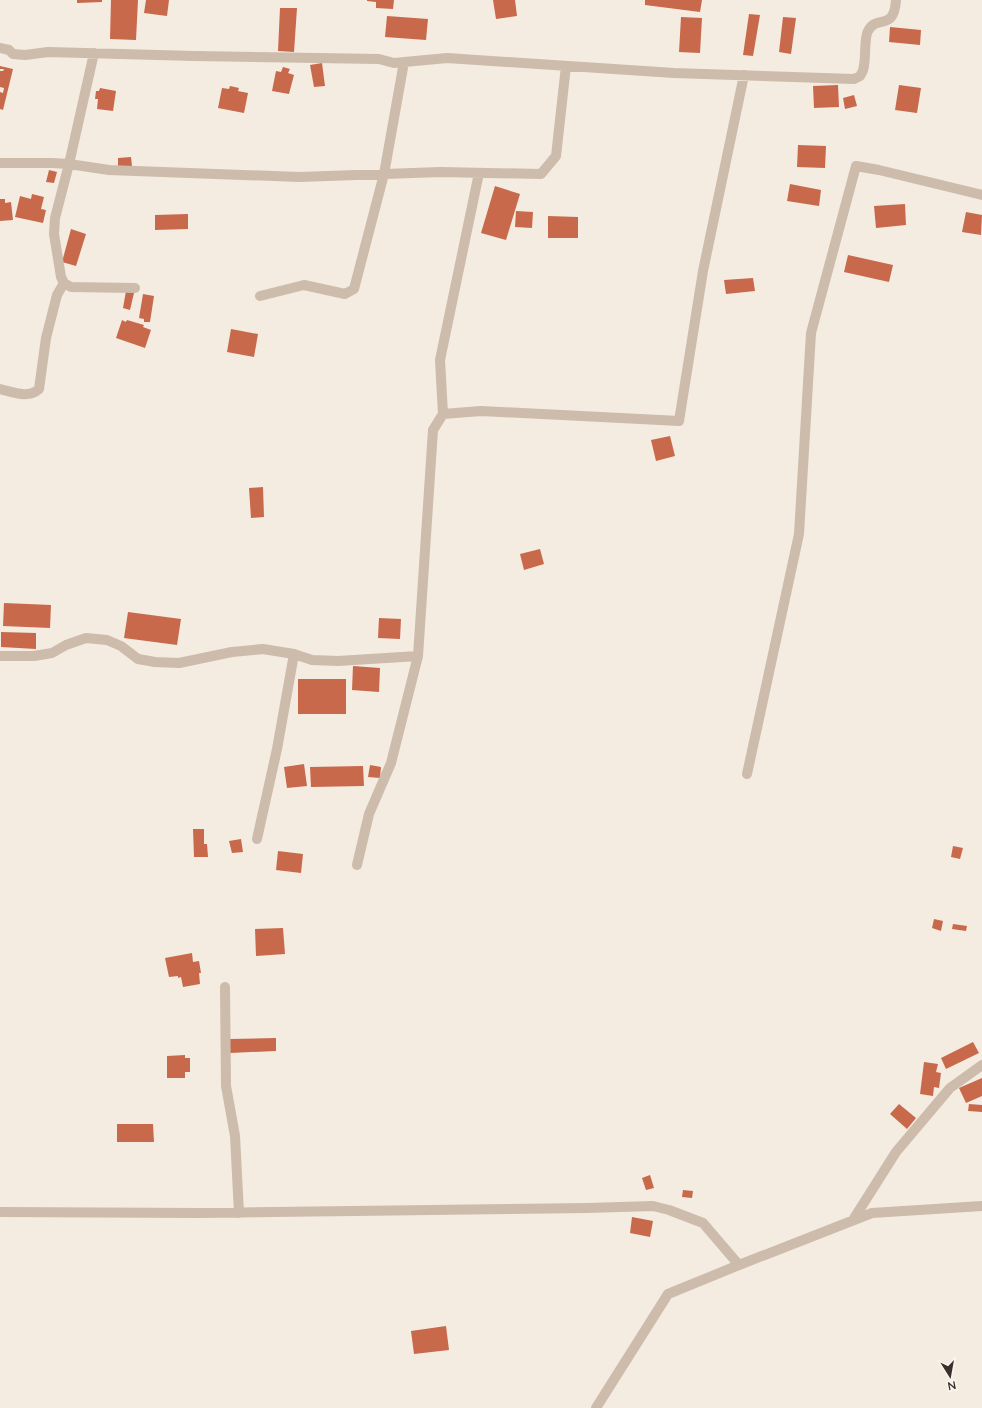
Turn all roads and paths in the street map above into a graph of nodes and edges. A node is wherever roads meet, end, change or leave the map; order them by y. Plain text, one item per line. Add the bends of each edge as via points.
1 (896, 0) edge
2 (0, 48) edge
3 (94, 53) junction
4 (404, 62) junction
5 (566, 66) junction
6 (744, 75) junction
7 (0, 163) edge
8 (68, 164) junction
9 (479, 173) junction
10 (384, 174) junction
11 (982, 195) edge
12 (64, 283) junction
13 (134, 288) dead end
14 (260, 296) dead end
15 (0, 389) edge
16 (443, 414) junction
17 (294, 654) junction
18 (0, 656) edge
19 (418, 656) junction
20 (747, 774) dead end
21 (257, 839) dead end
22 (357, 865) dead end
23 (225, 987) dead end
24 (982, 1065) edge
25 (982, 1206) edge
26 (0, 1212) edge
27 (240, 1213) junction
28 (853, 1220) junction
29 (739, 1264) junction
30 (596, 1408) edge

1 - 6 street via 893,17 868,30 864,67 860,76 854,78
2 - 3 street via 13,54 25,55 48,52
3 - 4 street
3 - 8 street
4 - 5 street via 447,58
4 - 10 street
5 - 6 street via 674,74
5 - 9 street via 556,156 541,174
6 - 16 street via 703,271 679,421 481,411
7 - 8 street
8 - 10 street via 109,170 241,176
8 - 12 street via 55,218 54,234
9 - 10 street
9 - 16 street via 440,360
10 - 14 street via 354,289 345,294 304,286
11 - 20 street via 856,166 811,333 799,534
12 - 13 street via 71,287
12 - 15 street via 57,295 46,338 39,390 26,395
16 - 19 street via 433,430
17 - 18 street via 263,649 232,652 179,663 155,662 138,658 107,640 86,638 52,653
17 - 19 street via 312,660 338,661
17 - 21 street
19 - 22 street via 391,763 369,814
23 - 27 street via 226,1086 235,1136
24 - 28 street via 950,1088 896,1152
25 - 28 street via 872,1213
26 - 27 street
27 - 29 street via 653,1206 702,1223
28 - 29 street
29 - 30 street via 668,1294

